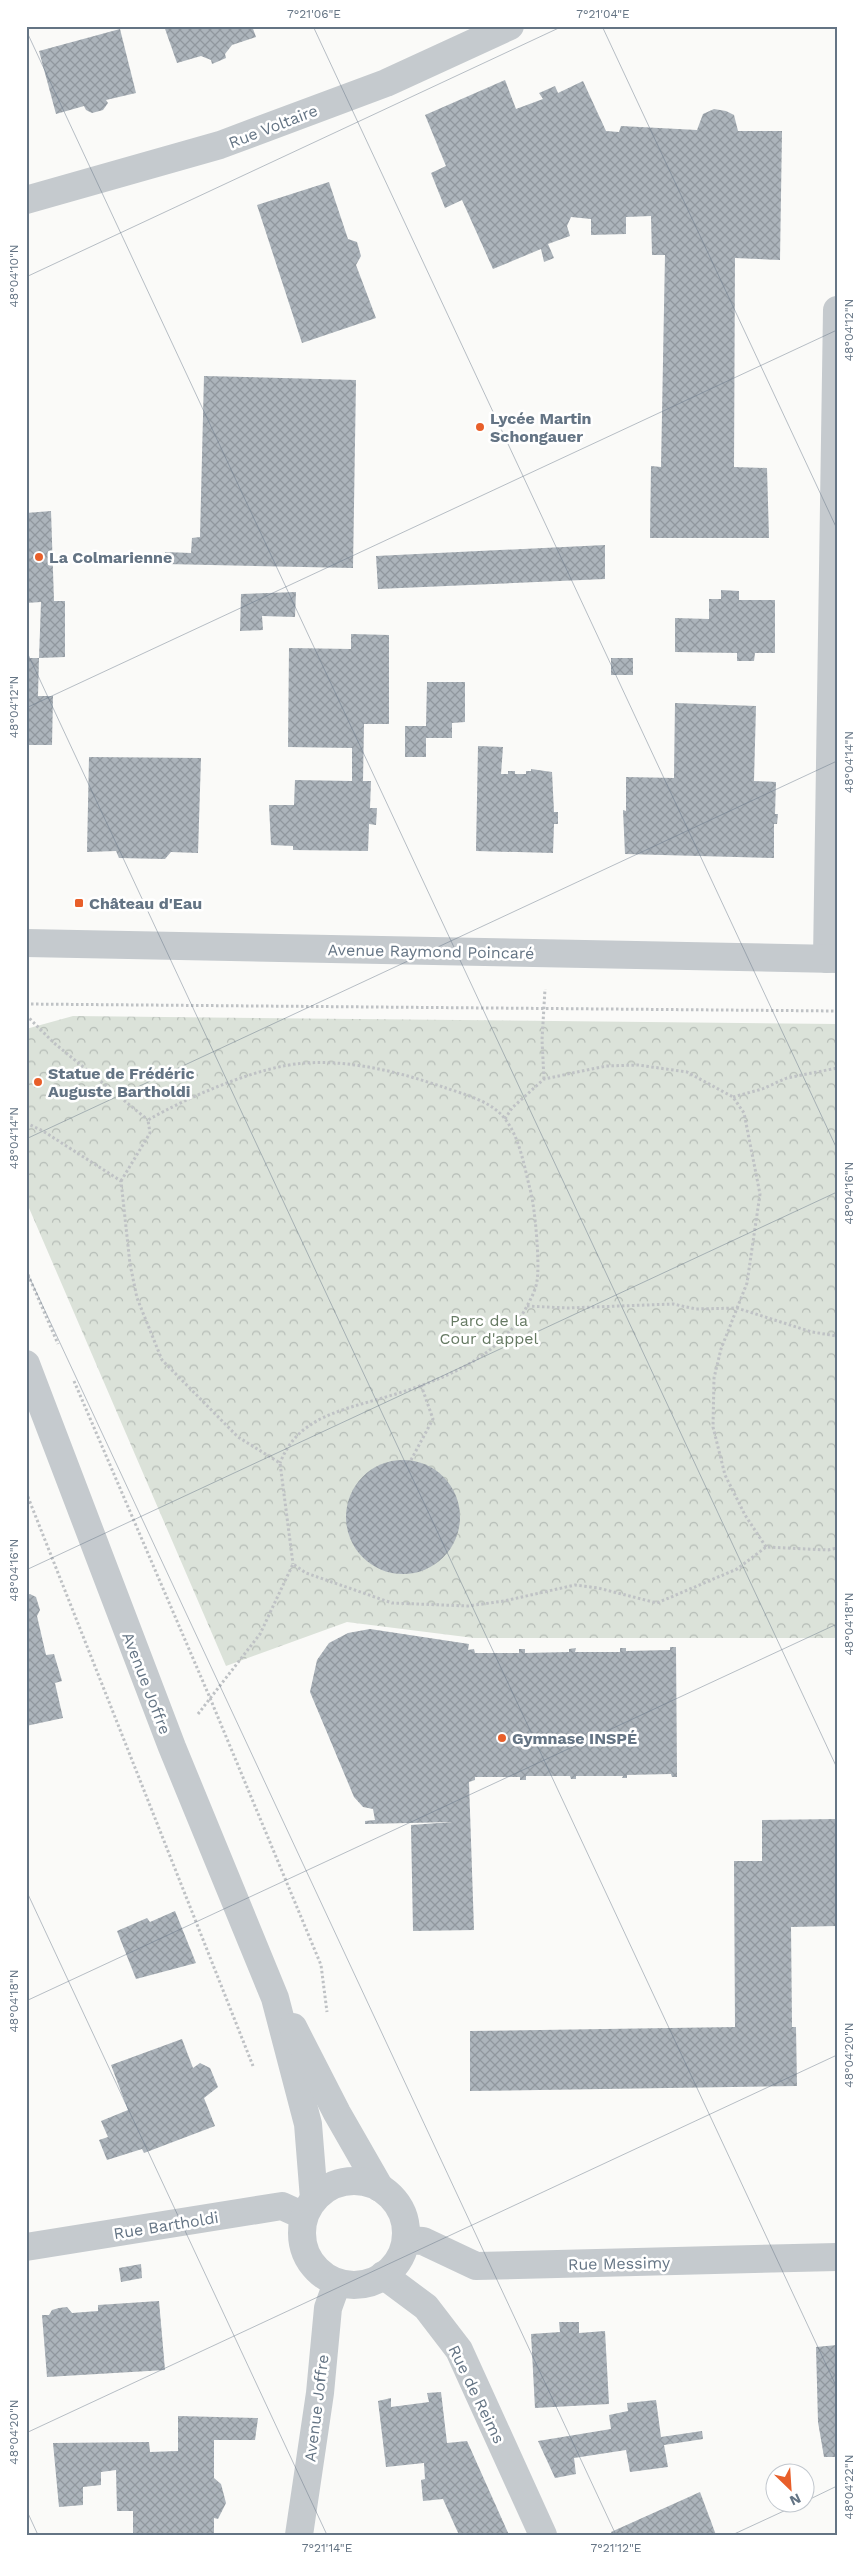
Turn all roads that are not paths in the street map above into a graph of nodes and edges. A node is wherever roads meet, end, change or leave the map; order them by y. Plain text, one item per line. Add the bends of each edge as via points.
1 (510, 26) edge
2 (26, 200) edge
3 (837, 310) edge
4 (26, 943) edge
5 (832, 959) edge
6 (26, 1364) edge
7 (275, 1998) junction
8 (380, 2188) junction
9 (309, 2208) junction
10 (406, 2240) junction
11 (26, 2247) edge
12 (837, 2257) edge
13 (383, 2275) junction
14 (337, 2283) junction
15 (299, 2535) edge
16 (543, 2535) edge

1 - 2 street, Rue Voltaire via 386,83 220,145
3 - 5 street
4 - 5 street, Avenue Raymond Poincaré
6 - 7 street, Avenue Joffre via 172,1747
7 - 8 street, Avenue Joffre via 298,2034 337,2113
7 - 9 street, Avenue Joffre via 308,2124
8 - 9 street via 352,2180 334,2184
8 - 10 street via 398,2205 405,2222
9 - 11 street, Rue Bartholdi via 282,2206
9 - 14 street via 301,2225 302,2243 309,2260 321,2274
10 - 12 street, Rue Messimy via 423,2241 476,2266
10 - 13 street via 400,2257
13 - 14 street via 373,2282
13 - 16 street, Rue de Reims via 426,2307 458,2350
14 - 15 street, Avenue Joffre via 328,2308 320,2392

